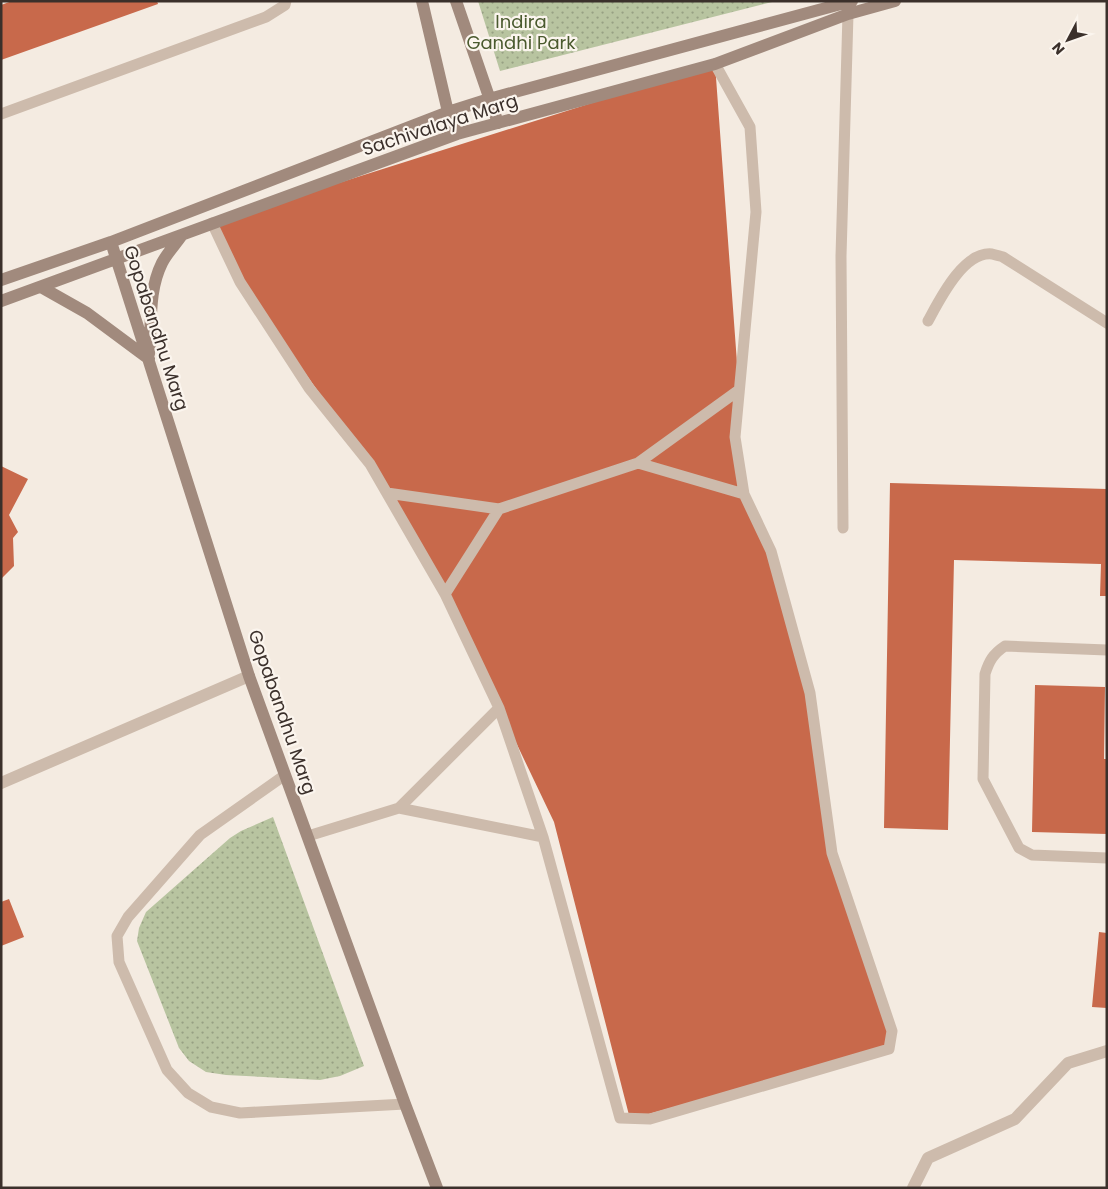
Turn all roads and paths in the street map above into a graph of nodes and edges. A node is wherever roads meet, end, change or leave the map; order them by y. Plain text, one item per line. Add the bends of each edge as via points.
1 (286, 1) edge
2 (422, 1) edge
3 (456, 1) edge
4 (852, 1) edge
5 (895, 1) edge
6 (848, 14) junction
7 (716, 64) junction
8 (489, 99) junction
9 (448, 112) junction
10 (1, 114) edge
11 (498, 123) junction
12 (457, 134) junction
13 (212, 223) junction
14 (182, 235) junction
15 (110, 242) junction
16 (117, 260) junction
17 (1, 280) edge
18 (41, 287) junction
19 (1, 301) edge
20 (928, 322) dead end
21 (1107, 323) edge
22 (149, 360) junction
23 (739, 390) junction
24 (638, 463) junction
25 (387, 493) junction
26 (744, 494) junction
27 (499, 508) junction
28 (843, 528) dead end
29 (445, 594) junction
30 (1107, 650) edge
31 (250, 676) junction
32 (500, 708) junction
33 (285, 774) junction
34 (1, 783) edge
35 (399, 808) junction
36 (308, 836) junction
37 (543, 837) junction
38 (1107, 858) edge
39 (1107, 1051) edge
40 (404, 1104) junction
41 (437, 1188) edge
42 (913, 1188) edge

1 - 10 lane via 266,17
2 - 9 street
3 - 8 street
4 - 8 street, Sachivalaya Marg
5 - 6 street, Sachivalaya Marg
6 - 7 street, Sachivalaya Marg
6 - 28 lane via 841,256
7 - 11 street, Sachivalaya Marg
7 - 23 lane via 750,127 752,146 756,212
8 - 9 street, Sachivalaya Marg
8 - 11 street
9 - 12 street
9 - 15 street, Sachivalaya Marg
11 - 12 street, Sachivalaya Marg
12 - 13 street, Sachivalaya Marg
13 - 14 street, Sachivalaya Marg
13 - 25 lane via 245,290 309,388 370,464
14 - 16 street, Sachivalaya Marg
14 - 22 street via 163,261 155,280
15 - 16 street, Gopabandhu Marg
15 - 17 street, Sachivalaya Marg
16 - 18 street, Sachivalaya Marg
16 - 22 street, Gopabandhu Marg
18 - 19 street, Sachivalaya Marg
18 - 22 street via 87,313
20 - 21 lane via 949,282 975,258 990,254 1003,257
22 - 31 street, Gopabandhu Marg
23 - 24 lane
23 - 26 lane via 735,437
24 - 26 lane
24 - 27 lane
25 - 27 lane
25 - 29 lane
26 - 37 lane via 771,551 810,693 832,853 892,1031 889,1049 650,1119 620,1118
27 - 29 lane
29 - 32 lane
30 - 38 lane via 1005,646 996,652 985,674 983,779 1019,848 1032,855
31 - 33 street, Gopabandhu Marg
31 - 34 street
32 - 35 lane
32 - 37 lane
33 - 36 street, Gopabandhu Marg
33 - 40 lane via 200,835 128,917 117,936 119,962 167,1070 188,1093 211,1107 240,1113
35 - 36 lane
35 - 37 lane
36 - 40 street, Gopabandhu Marg
39 - 42 street via 1068,1062 1015,1119 928,1158
40 - 41 street, Gopabandhu Marg

